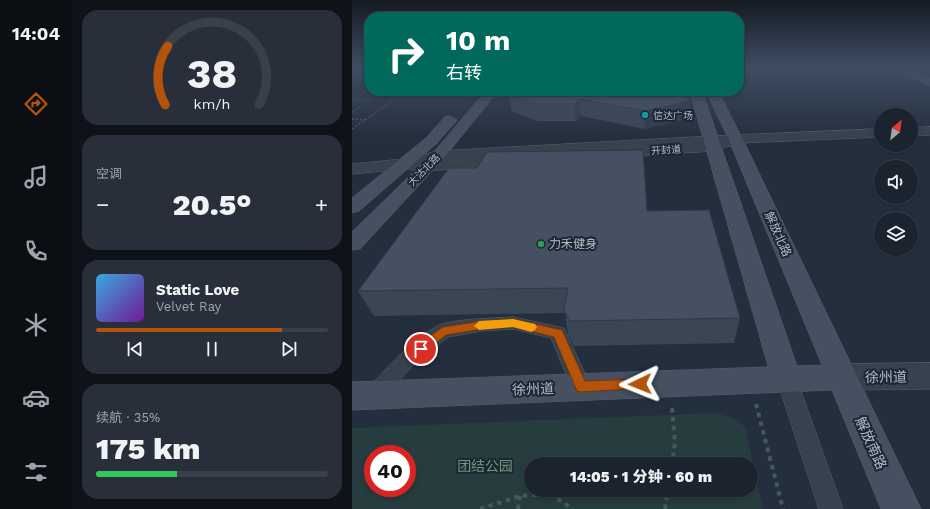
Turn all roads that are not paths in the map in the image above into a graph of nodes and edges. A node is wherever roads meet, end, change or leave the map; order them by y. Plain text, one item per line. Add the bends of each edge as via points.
1 (472, 96) edge
2 (488, 96) edge
3 (697, 96) edge
4 (714, 96) edge
5 (930, 131) edge
6 (918, 132) edge
7 (874, 134) edge
8 (736, 140) junction
9 (711, 144) junction
10 (434, 161) junction
11 (403, 164) junction
12 (352, 169) edge
13 (352, 207) edge
14 (352, 244) edge
15 (930, 376) edge
16 (841, 378) junction
17 (787, 380) junction
18 (581, 387) junction
19 (363, 395) edge
20 (831, 509) edge
21 (901, 509) edge

1 - 11 main road, 大沽北路 via 431,141
2 - 10 main road, 大沽北路
3 - 9 main road
4 - 8 main road, 解放北路
5 - 6 street
7 - 8 street, 开封道
8 - 9 street, 开封道
8 - 16 main road, 解放北路
9 - 10 street, 开封道
9 - 17 main road
10 - 11 street, 开封道
10 - 14 main road, 大沽北路
11 - 12 street, 开封道
11 - 13 main road, 大沽北路
15 - 16 street, 徐州道
16 - 17 main road, 徐州道
16 - 21 main road, 解放南路
17 - 18 main road, 徐州道
17 - 20 lane
18 - 19 main road, 徐州道
18 - 19 lane via 558,334 513,323 443,331

